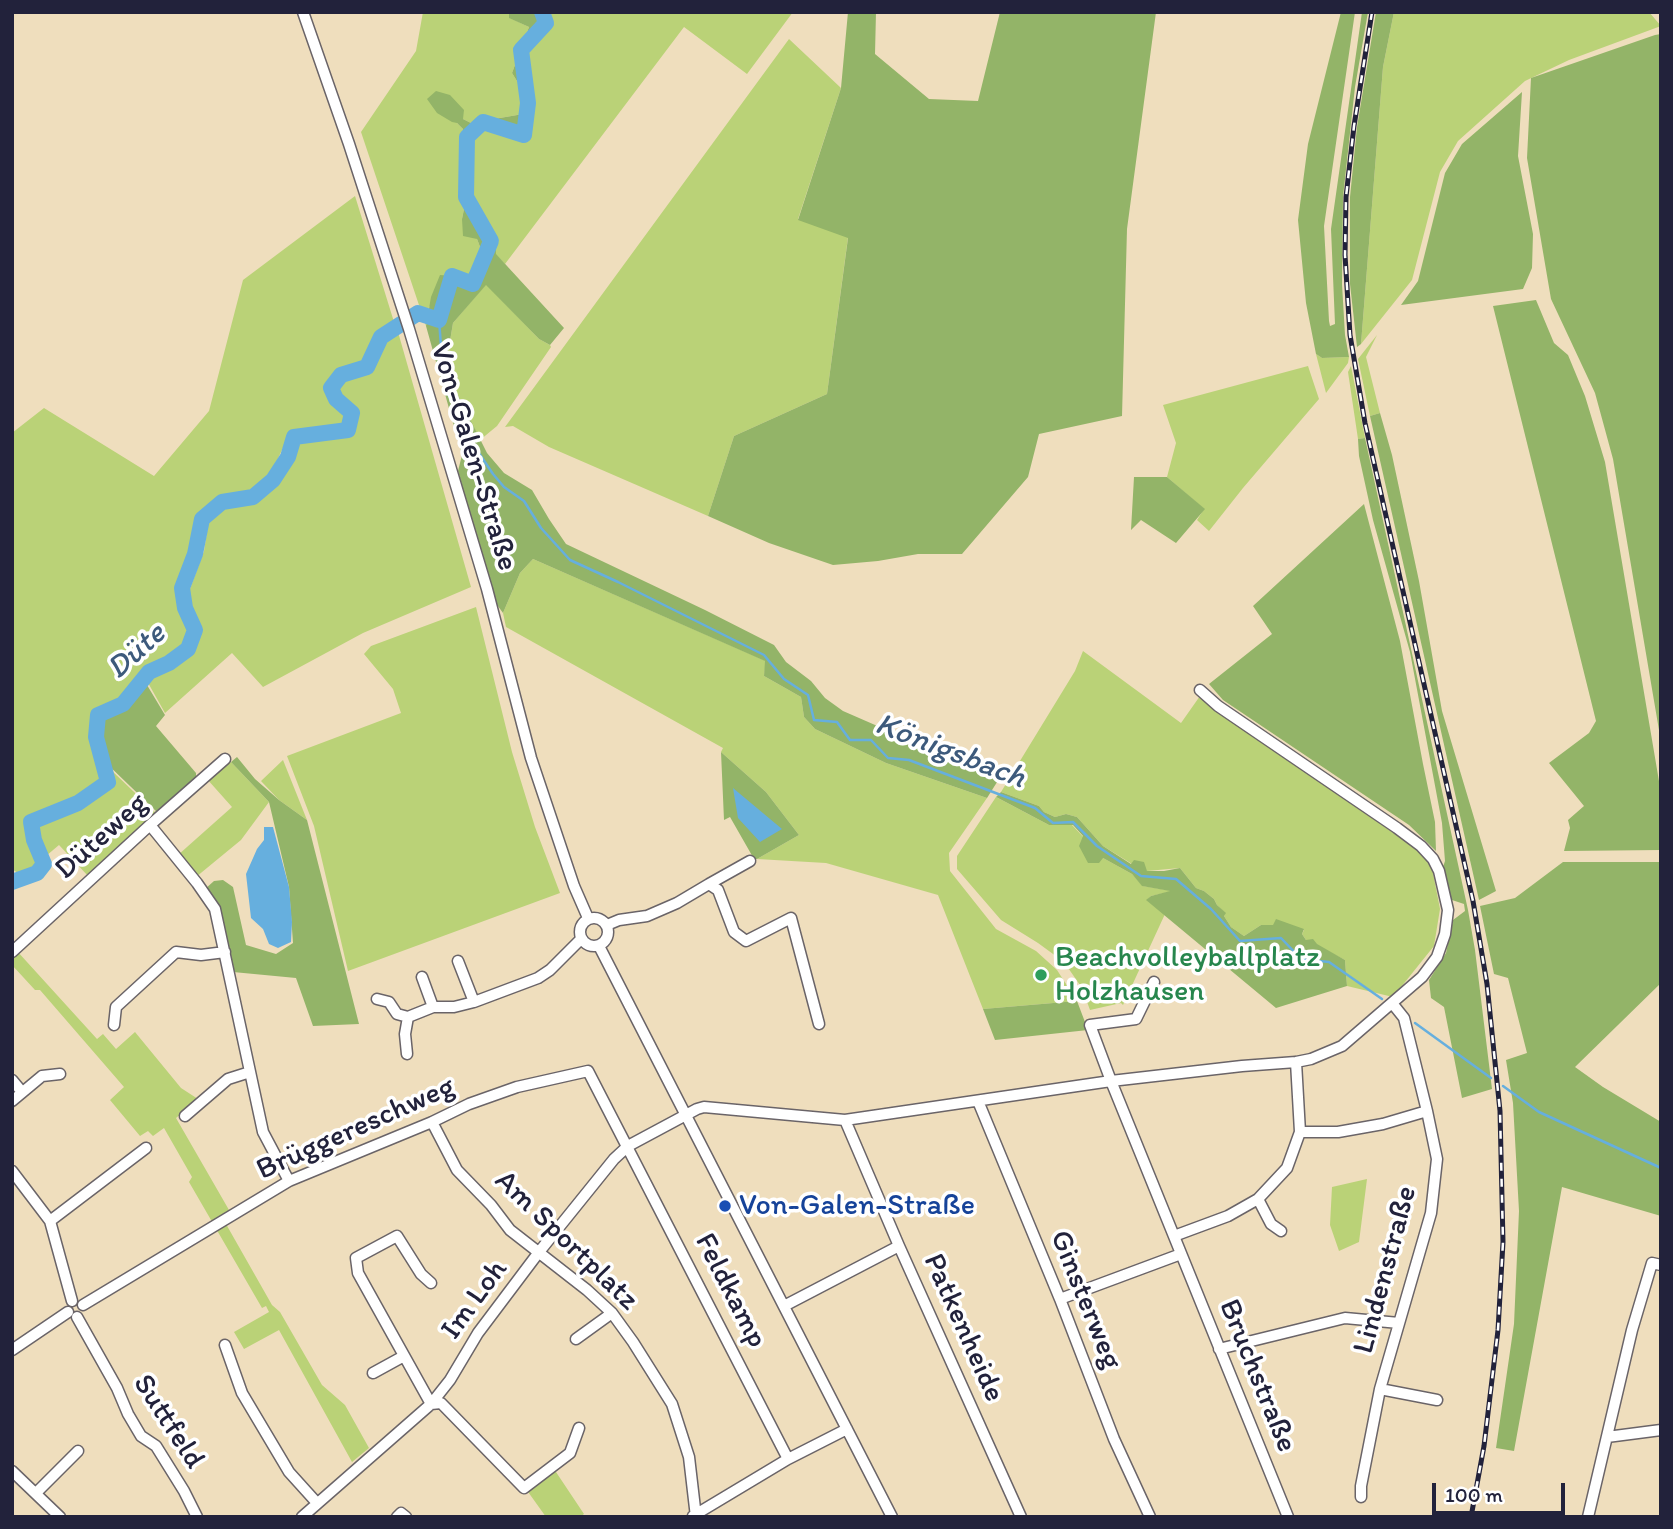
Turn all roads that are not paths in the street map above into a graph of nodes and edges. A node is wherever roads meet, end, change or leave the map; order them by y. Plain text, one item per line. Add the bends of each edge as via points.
1 (303, 12) edge
2 (1200, 690) dead end
3 (225, 759) dead end
4 (150, 825) junction
5 (750, 861) dead end
6 (709, 884) junction
7 (588, 918) junction
8 (607, 925) junction
9 (581, 939) junction
10 (599, 946) junction
11 (12, 952) edge
12 (225, 952) junction
13 (458, 961) dead end
14 (422, 977) dead end
15 (1154, 982) dead end
16 (377, 999) dead end
17 (474, 1002) junction
18 (1392, 1003) junction
19 (433, 1007) junction
20 (408, 1017) junction
21 (819, 1024) dead end
22 (114, 1025) dead end
23 (407, 1054) dead end
24 (1296, 1062) junction
25 (250, 1072) junction
26 (60, 1074) dead end
27 (12, 1080) edge
28 (1111, 1081) junction
29 (22, 1092) junction
30 (12, 1101) edge
31 (978, 1101) junction
32 (1427, 1111) junction
33 (687, 1115) junction
34 (185, 1116) dead end
35 (845, 1120) junction
36 (432, 1122) junction
37 (1300, 1132) junction
38 (628, 1146) junction
39 (146, 1148) dead end
40 (12, 1171) edge
41 (289, 1181) junction
42 (1258, 1199) junction
43 (50, 1221) junction
44 (1281, 1231) dead end
45 (1174, 1236) junction
46 (900, 1246) junction
47 (539, 1252) junction
48 (1181, 1254) junction
49 (1661, 1265) edge
50 (431, 1283) dead end
51 (1060, 1299) junction
52 (77, 1303) junction
53 (784, 1306) junction
54 (612, 1313) junction
55 (73, 1314) junction
56 (1399, 1323) junction
57 (576, 1339) dead end
58 (225, 1345) dead end
59 (1219, 1349) junction
60 (12, 1350) edge
61 (404, 1356) junction
62 (373, 1373) dead end
63 (1380, 1389) junction
64 (1437, 1400) dead end
65 (431, 1404) junction
66 (579, 1428) dead end
67 (847, 1429) junction
68 (1661, 1430) edge
69 (1607, 1437) junction
70 (78, 1451) dead end
71 (788, 1458) junction
72 (12, 1471) edge
73 (36, 1493) junction
74 (1361, 1497) dead end
75 (317, 1503) junction
76 (695, 1516) edge
77 (60, 1517) edge
78 (197, 1517) edge
79 (302, 1517) edge
80 (397, 1517) edge
81 (406, 1517) edge
82 (892, 1517) edge
83 (1021, 1517) edge
84 (1150, 1517) edge
85 (1287, 1517) edge
86 (1588, 1517) edge

1 - 7 street, Von-Galen-Straße via 410,329 487,589 531,758
2 - 18 street, Im Loh via 1433,859 1448,910 1445,934 1437,957 1422,977
3 - 4 street, Düteweg
4 - 11 street, Düteweg
4 - 12 street via 215,909
5 - 6 street
6 - 8 street via 647,916
6 - 21 street via 718,890 734,932 746,941 791,918
7 - 8 street via 602,919
7 - 9 street via 581,925
8 - 10 street via 606,941
9 - 10 street
9 - 17 street via 538,978
10 - 33 street
12 - 22 street via 176,952 116,1007
12 - 25 street
13 - 17 street
14 - 19 street
15 - 28 street, Bruchstraße via 1136,1019 1090,1025
16 - 20 street
17 - 19 street
18 - 24 street, Im Loh via 1342,1046
18 - 32 street, Lindenstraße via 1404,1018
19 - 20 street
20 - 23 street
24 - 28 street, Im Loh
24 - 37 street
25 - 34 street via 228,1079
25 - 41 street via 263,1132
26 - 29 street via 42,1076
27 - 29 street
28 - 31 street, Im Loh
28 - 45 street, Bruchstraße
29 - 30 street
31 - 35 street, Im Loh
31 - 51 street, Ginsterweg
32 - 37 street via 1338,1132
32 - 56 street, Lindenstraße via 1437,1159 1431,1213
33 - 35 street, Im Loh via 704,1107
33 - 38 street, Im Loh
33 - 53 street
35 - 46 street, Patkenheide
36 - 38 street, Brüggereschweg via 517,1087 588,1071
36 - 41 street, Brüggereschweg
36 - 47 street, Am Sportplatz via 457,1170 510,1230
37 - 42 street via 1287,1168
38 - 47 street, Im Loh
38 - 71 street, Feldkamp
39 - 43 street
40 - 43 street
41 - 52 street, Brüggereschweg
42 - 44 street via 1271,1224
42 - 45 street
43 - 52 street
45 - 48 street, Bruchstraße
46 - 53 street
46 - 83 street, Patkenheide
47 - 54 street, Am Sportplatz
47 - 65 street, Im Loh
48 - 51 street
48 - 59 street, Bruchstraße
49 - 69 street via 1652,1263
50 - 61 street via 397,1236 356,1258 358,1273
51 - 84 street, Ginsterweg via 1114,1439
52 - 55 street via 68,1306
53 - 67 street
54 - 57 street
54 - 76 street, Am Sportplatz via 671,1404 689,1457
55 - 60 street
55 - 78 street, Suttfeld via 141,1436 156,1446
56 - 59 street via 1345,1318
56 - 63 street, Lindenstraße
58 - 75 street via 242,1393 289,1472
59 - 85 street, Bruchstraße
61 - 62 street
61 - 65 street
63 - 64 street, Lindenstraße
63 - 74 street, Lindenstraße
65 - 66 street via 441,1403 524,1488 570,1453
65 - 75 street, Im Loh
67 - 71 street
67 - 82 street
68 - 69 street
69 - 86 street
70 - 73 street
71 - 76 street
72 - 73 street
73 - 77 street
75 - 79 street, Im Loh
80 - 81 street via 401,1513

